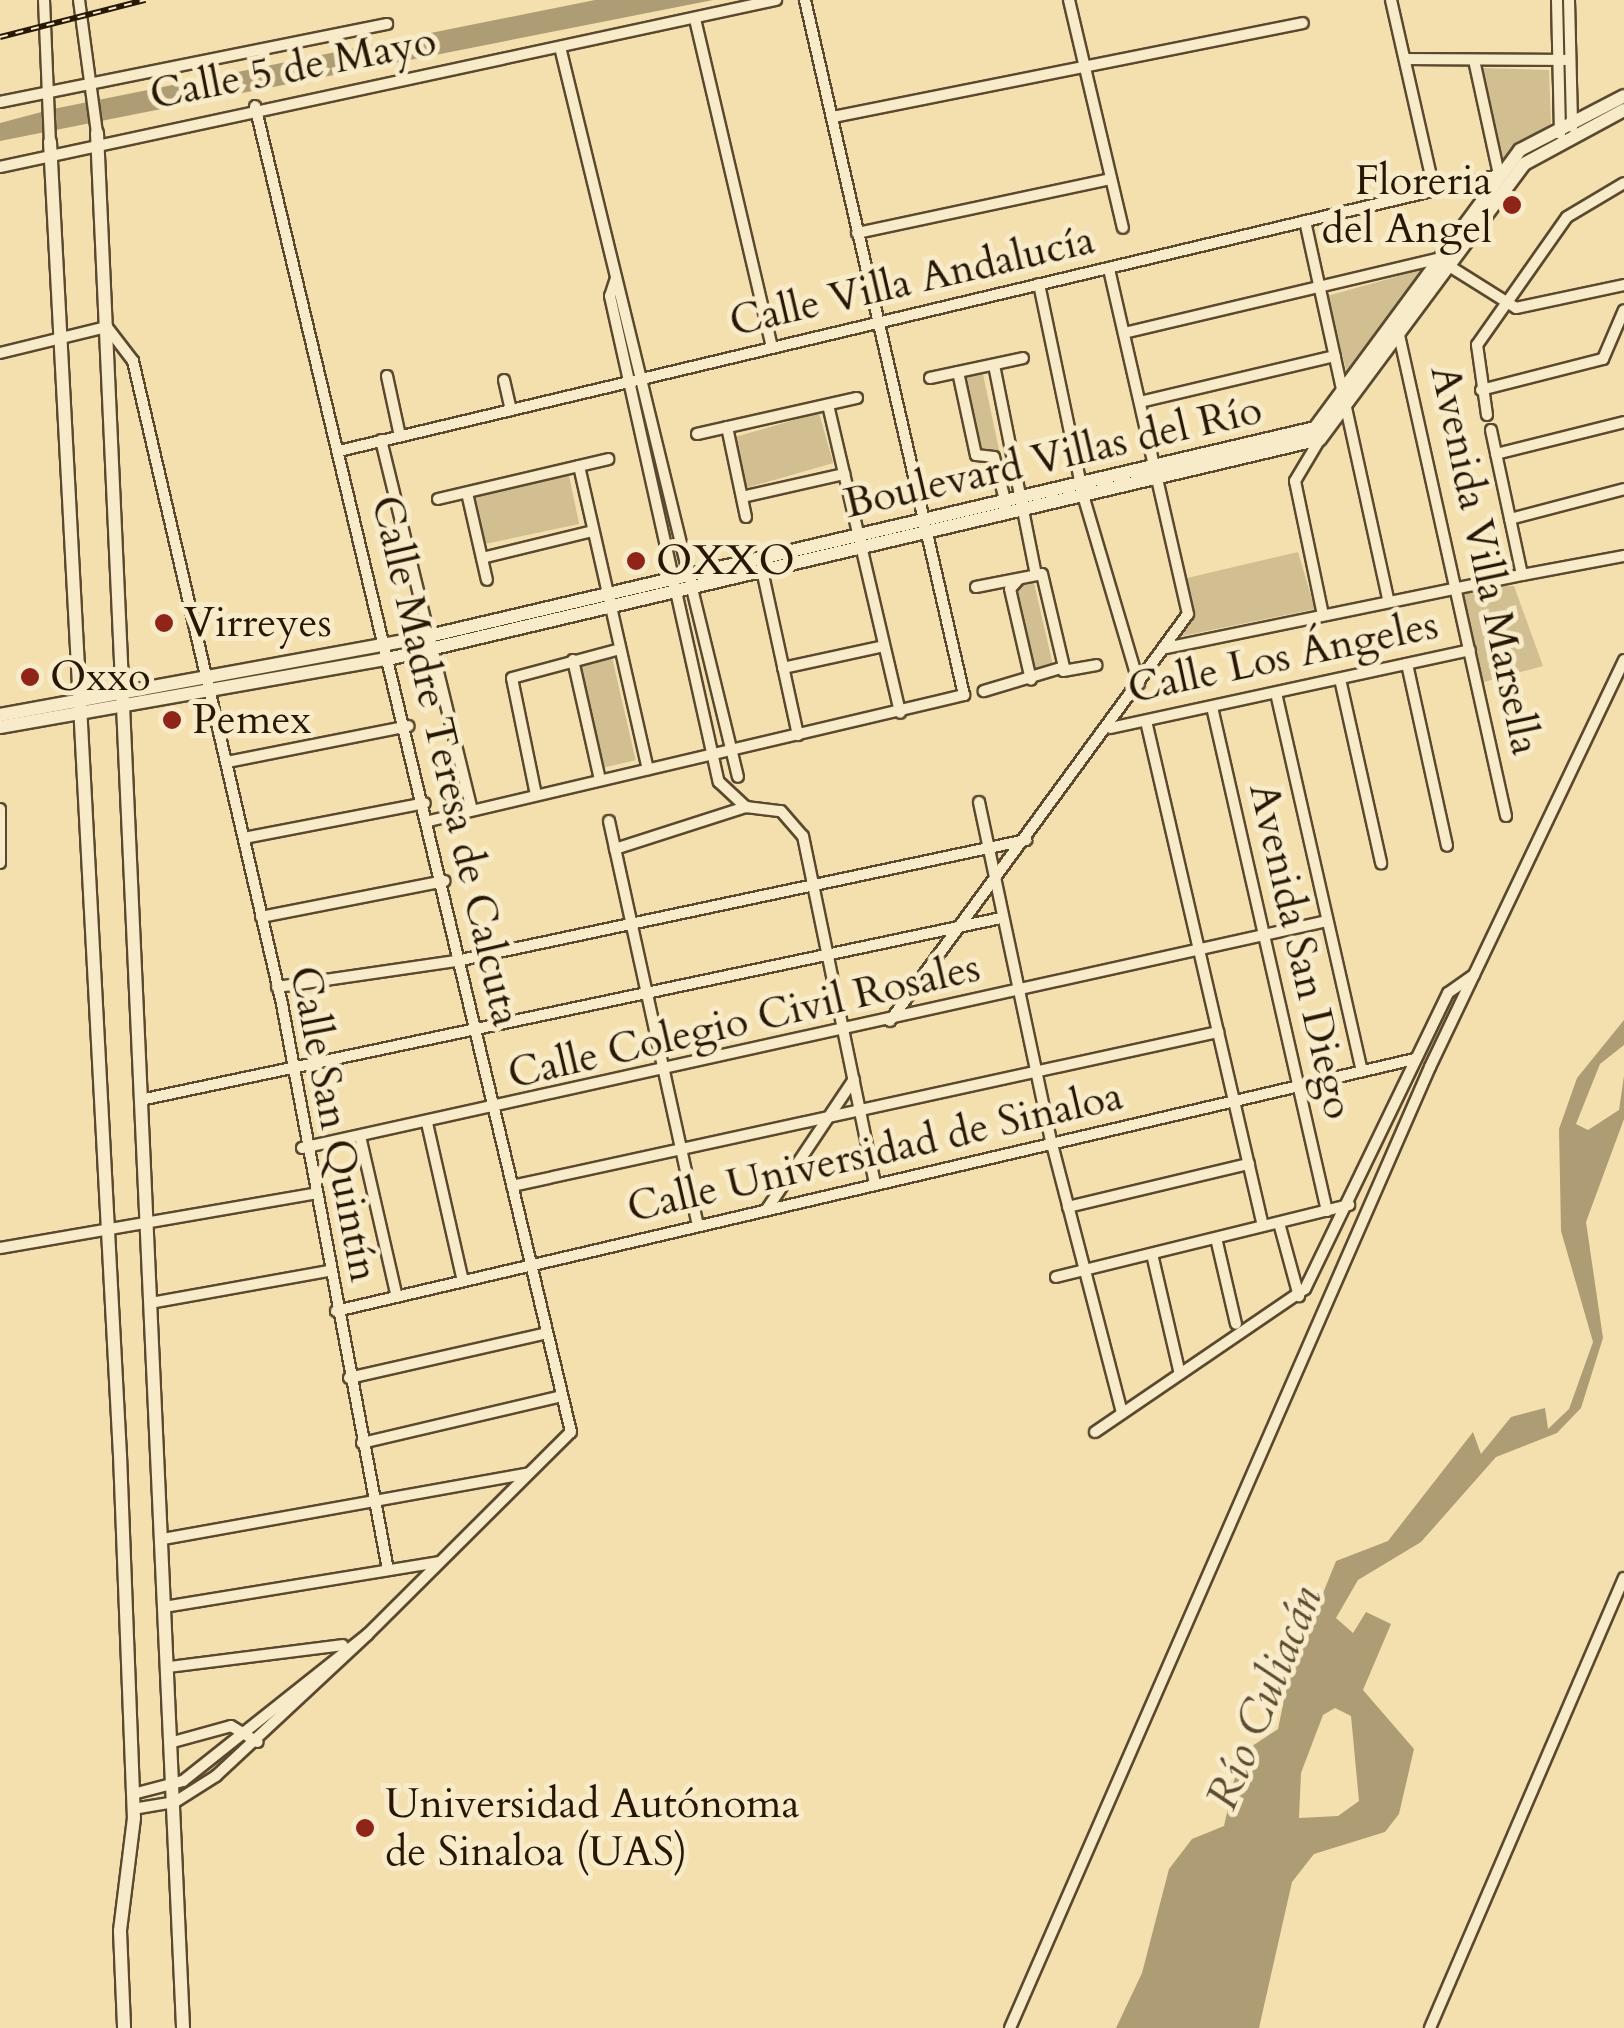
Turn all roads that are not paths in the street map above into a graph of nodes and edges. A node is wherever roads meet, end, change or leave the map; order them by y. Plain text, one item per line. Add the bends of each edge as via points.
1 (44, 0) edge
2 (79, 0) edge
3 (776, 0) edge
4 (805, 0) edge
5 (1069, 0) edge
6 (1390, 0) edge
7 (1557, 0) edge
8 (1569, 0) edge
9 (695, 19) junction
10 (1303, 23) dead end
11 (387, 24) dead end
12 (560, 47) junction
13 (1404, 59) junction
14 (1474, 60) junction
15 (1564, 60) junction
16 (1083, 68) junction
17 (94, 82) junction
18 (48, 96) junction
19 (1624, 96) edge
20 (0, 102) edge
21 (255, 106) junction
22 (1624, 110) edge
23 (833, 117) junction
24 (1566, 130) junction
25 (97, 139) junction
26 (50, 149) junction
27 (0, 167) edge
28 (1504, 178) junction
29 (1106, 180) junction
30 (1624, 183) edge
31 (1434, 190) junction
32 (1305, 221) junction
33 (1123, 228) dead end
34 (857, 233) junction
35 (1445, 263) junction
36 (1109, 268) junction
37 (616, 278) junction
38 (1039, 284) junction
39 (1624, 285) edge
40 (1320, 287) junction
41 (1504, 305) junction
42 (1624, 310) edge
43 (878, 322) junction
44 (1397, 326) junction
45 (106, 327) junction
46 (1124, 333) junction
47 (56, 338) junction
48 (772, 348) junction
49 (0, 353) edge
50 (1335, 356) junction
51 (1023, 358) dead end
52 (994, 365) junction
53 (958, 372) junction
54 (386, 376) dead end
55 (646, 378) junction
56 (930, 378) dead end
57 (504, 380) dead end
58 (628, 382) junction
59 (1481, 390) junction
60 (1344, 397) junction
61 (856, 398) dead end
62 (1140, 402) junction
63 (828, 405) junction
64 (511, 410) junction
65 (1486, 415) dead end
66 (1624, 422) edge
67 (727, 428) junction
68 (1491, 430) dead end
69 (698, 434) dead end
70 (400, 436) junction
71 (1320, 439) junction
72 (381, 440) junction
73 (339, 451) junction
74 (1496, 454) junction
75 (608, 460) dead end
76 (579, 466) junction
77 (1157, 471) junction
78 (844, 474) junction
79 (1624, 489) edge
80 (1081, 490) junction
81 (467, 492) junction
82 (742, 497) junction
83 (438, 499) dead end
84 (1013, 506) junction
85 (746, 517) dead end
86 (1510, 519) junction
87 (928, 526) junction
88 (593, 531) junction
89 (860, 542) junction
90 (1624, 556) edge
91 (482, 558) junction
92 (762, 570) junction
93 (1036, 575) junction
94 (1522, 575) junction
95 (1019, 579) junction
96 (488, 580) dead end
97 (692, 580) junction
98 (675, 585) junction
99 (1456, 585) junction
100 (976, 586) dead end
101 (609, 600) junction
102 (1388, 600) junction
103 (1323, 615) junction
104 (430, 642) junction
105 (884, 646) junction
106 (1166, 648) junction
107 (620, 650) junction
108 (1470, 650) junction
109 (391, 651) junction
110 (573, 660) junction
111 (1624, 660) edge
112 (1407, 664) junction
113 (1096, 665) dead end
114 (1063, 666) junction
115 (784, 668) junction
116 (1340, 679) junction
117 (1031, 680) junction
118 (208, 684) junction
119 (1139, 684) junction
120 (984, 690) dead end
121 (1276, 693) junction
122 (123, 701) junction
123 (1212, 706) junction
124 (78, 707) junction
125 (900, 713) junction
126 (0, 715) edge
127 (1146, 720) junction
128 (408, 726) junction
129 (0, 727) edge
130 (1108, 728) junction
131 (798, 736) junction
132 (732, 751) junction
133 (714, 754) junction
134 (228, 762) junction
135 (648, 769) junction
136 (738, 776) dead end
137 (600, 780) junction
138 (536, 795) junction
139 (980, 802) dead end
140 (425, 803) junction
141 (746, 807) junction
142 (0, 809) edge
143 (472, 810) junction
144 (1506, 816) dead end
145 (429, 821) junction
146 (609, 821) dead end
147 (244, 838) junction
148 (1026, 840) junction
149 (984, 843) junction
150 (1446, 846) dead end
151 (616, 849) junction
152 (3, 862) edge
153 (1382, 863) dead end
154 (815, 880) junction
155 (444, 881) junction
156 (993, 885) junction
157 (261, 917) junction
158 (1001, 918) junction
159 (1328, 921) junction
160 (633, 923) junction
161 (958, 928) junction
162 (1264, 936) junction
163 (1200, 951) junction
164 (830, 956) junction
165 (461, 960) junction
166 (1474, 975) junction
167 (277, 987) junction
168 (1018, 992) junction
169 (649, 996) junction
170 (890, 1022) junction
171 (845, 1032) junction
172 (1218, 1032) junction
173 (478, 1034) junction
174 (1415, 1058) junction
175 (291, 1068) junction
176 (1362, 1071) junction
177 (665, 1072) junction
178 (1036, 1072) junction
179 (854, 1079) junction
180 (1299, 1086) junction
181 (145, 1100) junction
182 (1234, 1102) junction
183 (495, 1110) junction
184 (860, 1110) junction
185 (828, 1118) junction
186 (427, 1124) junction
187 (360, 1136) junction
188 (1052, 1144) junction
189 (302, 1148) junction
190 (682, 1149) junction
191 (1249, 1164) junction
192 (875, 1184) junction
193 (512, 1186) junction
194 (312, 1194) junction
195 (1350, 1206) junction
196 (1068, 1207) junction
197 (767, 1209) junction
198 (1327, 1211) junction
199 (1279, 1222) junction
200 (150, 1223) junction
201 (698, 1225) junction
202 (1264, 1226) junction
203 (109, 1228) junction
204 (1216, 1238) junction
205 (0, 1248) edge
206 (1152, 1254) junction
207 (531, 1265) junction
208 (1085, 1270) junction
209 (328, 1271) junction
210 (1056, 1277) dead end
211 (463, 1281) junction
212 (397, 1296) junction
213 (1298, 1296) junction
214 (156, 1302) junction
215 (336, 1311) junction
216 (1236, 1324) dead end
217 (547, 1333) junction
218 (1180, 1374) junction
219 (348, 1378) junction
220 (562, 1396) junction
221 (1122, 1414) junction
222 (1094, 1432) dead end
223 (362, 1442) junction
224 (529, 1473) junction
225 (376, 1505) junction
226 (163, 1539) junction
227 (438, 1562) junction
228 (388, 1570) junction
229 (1624, 1578) edge
230 (164, 1607) junction
231 (366, 1638) junction
232 (346, 1645) junction
233 (169, 1668) junction
234 (246, 1730) junction
235 (172, 1742) junction
236 (258, 1742) junction
237 (173, 1786) junction
238 (133, 1794) junction
239 (175, 1802) junction
240 (134, 1810) junction
241 (124, 2028) edge
242 (183, 2028) edge
243 (1010, 2028) edge
244 (1430, 2028) edge

1 - 18 street
2 - 17 street
3 - 9 street, Calle 5 de Mayo
4 - 23 street
5 - 16 street
6 - 13 street
7 - 15 street
8 - 15 street
9 - 12 street, Calle 5 de Mayo
9 - 48 street
10 - 16 street
11 - 17 street
12 - 21 street, Calle 5 de Mayo
12 - 37 street
13 - 14 street
13 - 31 street
14 - 15 street
14 - 28 street
15 - 24 street
16 - 23 street
16 - 29 street
17 - 18 street
17 - 25 street
18 - 20 street
18 - 26 street
19 - 24 street, Boulevard Villas del Río
21 - 25 street, Calle 5 de Mayo
21 - 73 street, Calle Madre Teresa de Calcuta
22 - 24 street, Boulevard Villas del Río
23 - 34 street
24 - 28 street, Boulevard Villas del Río
25 - 26 street, Calle 5 de Mayo
25 - 45 street
26 - 27 street, Calle 5 de Mayo
26 - 47 street
28 - 31 street, Calle Villa Andalucía
28 - 35 street, Boulevard Villas del Río
29 - 33 street
29 - 34 street
30 - 41 street via 1567,217
31 - 32 street, Calle Villa Andalucía
32 - 36 street, Calle Villa Andalucía
32 - 40 street
34 - 43 street
35 - 40 street
35 - 41 street
35 - 44 street, Boulevard Villas del Río
36 - 38 street, Calle Villa Andalucía
36 - 46 street
37 - 55 street
37 - 58 street via 610,296
38 - 43 street, Calle Villa Andalucía
38 - 80 street
39 - 41 street
40 - 46 street
40 - 50 street
41 - 59 street via 1474,350
42 - 59 street via 1611,353
43 - 48 street, Calle Villa Andalucía
43 - 87 street
44 - 60 street, Boulevard Villas del Río
44 - 99 street, Avenida Villa Marsella
45 - 47 street
45 - 118 street, Calle San Quintín via 133,361
45 - 122 street
46 - 62 street
47 - 49 street
47 - 124 street
48 - 55 street, Calle Villa Andalucía
50 - 60 street
50 - 62 street
51 - 52 street
52 - 53 street
52 - 84 street
53 - 56 street
53 - 84 street via 976,455 994,457
54 - 70 street
55 - 58 street, Calle Villa Andalucía
55 - 97 street
57 - 64 street
58 - 64 street, Calle Villa Andalucía
58 - 98 street
59 - 65 street
60 - 71 street, Boulevard Villas del Río
60 - 77 street, Boulevard Villas del Río via 1315,428
60 - 102 street
61 - 63 street
62 - 77 street
63 - 67 street
63 - 78 street
64 - 70 street, Calle Villa Andalucía
66 - 74 street
67 - 69 street
67 - 82 street
68 - 74 street
70 - 72 street, Calle Villa Andalucía
71 - 77 street, Boulevard Villas del Río
71 - 103 street via 1294,481
72 - 73 street, Calle Villa Andalucía
72 - 104 street
73 - 109 street, Calle Madre Teresa de Calcuta
74 - 86 street
75 - 76 street
76 - 81 street
76 - 88 street
77 - 80 street, Boulevard Villas del Río
77 - 106 street via 1188,610
78 - 82 street
78 - 89 street
79 - 86 street
80 - 84 street, Boulevard Villas del Río
80 - 119 street
81 - 83 street
81 - 91 street
82 - 85 street
84 - 87 street, Boulevard Villas del Río
84 - 93 street
86 - 94 street
87 - 89 street, Boulevard Villas del Río
87 - 125 street via 965,690 953,702
88 - 91 street
88 - 101 street
89 - 92 street, Boulevard Villas del Río
89 - 97 street, Boulevard Villas del Río
89 - 105 street
90 - 94 street
91 - 96 street
92 - 97 street, Boulevard Villas del Río
92 - 115 street
93 - 95 street
93 - 114 street via 1046,579
94 - 99 street via 1507,585
95 - 100 street
95 - 117 street via 1010,588
97 - 98 street, Boulevard Villas del Río
97 - 132 street
98 - 101 street, Boulevard Villas del Río
98 - 133 street
99 - 102 street
99 - 108 street, Avenida Villa Marsella
101 - 104 street, Boulevard Villas del Río
101 - 107 street
102 - 103 street
103 - 106 street
104 - 109 street, Boulevard Villas del Río
104 - 143 street
105 - 115 street
105 - 125 street
106 - 119 street
107 - 110 street
107 - 135 street
108 - 112 street, Calle Los Ángeles
108 - 144 street, Avenida Villa Marsella
109 - 118 street, Boulevard Villas del Río
109 - 128 street, Calle Madre Teresa de Calcuta
110 - 137 street
110 - 138 street via 519,672 510,683
111 - 166 street
112 - 116 street, Calle Los Ángeles
112 - 150 street
113 - 114 street
114 - 117 street
115 - 131 street
116 - 121 street, Calle Los Ángeles
116 - 153 street
117 - 120 street
118 - 122 street, Boulevard Villas del Río
118 - 134 street, Calle San Quintín
119 - 130 street
121 - 123 street, Calle Los Ángeles
121 - 159 street
122 - 124 street, Boulevard Villas del Río
122 - 181 street
123 - 127 street, Calle Los Ángeles
123 - 162 street, Avenida San Diego
124 - 126 street, Boulevard Villas del Río
124 - 129 street, Boulevard Villas del Río
124 - 203 street
125 - 131 street
127 - 130 street, Calle Los Ángeles
127 - 163 street
128 - 134 street
128 - 140 street, Calle Madre Teresa de Calcuta
130 - 148 street
131 - 132 street
132 - 133 street
132 - 136 street
133 - 135 street
133 - 141 street via 722,790
134 - 147 street, Calle San Quintín
135 - 137 street
137 - 138 street
138 - 143 street
139 - 149 street
140 - 145 street, Calle Madre Teresa de Calcuta
140 - 147 street
141 - 151 street
141 - 154 street via 792,820
142 - 152 street
143 - 145 street
145 - 155 street, Calle Madre Teresa de Calcuta
146 - 151 street
147 - 157 street, Calle San Quintín
148 - 149 street
148 - 156 street
149 - 154 street
149 - 156 street
151 - 160 street
154 - 160 street
154 - 164 street
155 - 157 street
155 - 165 street, Calle Madre Teresa de Calcuta
156 - 158 street
156 - 161 street
157 - 167 street, Calle San Quintín
158 - 161 street
158 - 168 street
159 - 162 street, Calle Colegio Civil Rosales
159 - 176 street
160 - 165 street
160 - 169 street
161 - 164 street
161 - 170 street
162 - 163 street, Calle Colegio Civil Rosales
162 - 180 street, Avenida San Diego
163 - 168 street, Calle Colegio Civil Rosales
163 - 172 street
164 - 169 street
164 - 171 street
165 - 167 street
165 - 173 street, Calle Madre Teresa de Calcuta
166 - 174 street via 1453,986
166 - 243 street
167 - 175 street, Calle San Quintín
168 - 170 street, Calle Colegio Civil Rosales
168 - 178 street
169 - 173 street
169 - 177 street
170 - 171 street, Calle Colegio Civil Rosales
171 - 177 street, Calle Colegio Civil Rosales
171 - 179 street
172 - 178 street
172 - 182 street
173 - 175 street
173 - 183 street, Calle Madre Teresa de Calcuta
174 - 176 street, Calle Universidad de Sinaloa
174 - 195 street
175 - 181 street
175 - 189 street, Calle San Quintín
176 - 180 street, Calle Universidad de Sinaloa
177 - 183 street, Calle Colegio Civil Rosales
177 - 190 street
178 - 184 street
178 - 188 street
179 - 184 street
179 - 185 street
180 - 182 street, Calle Universidad de Sinaloa
180 - 198 street, Avenida San Diego
181 - 200 street
182 - 188 street, Calle Universidad de Sinaloa
182 - 191 street
183 - 186 street, Calle Colegio Civil Rosales
183 - 193 street, Calle Madre Teresa de Calcuta
184 - 185 street
184 - 192 street
185 - 190 street
185 - 197 street
186 - 187 street, Calle Colegio Civil Rosales
186 - 211 street
187 - 189 street, Calle Colegio Civil Rosales
187 - 212 street
188 - 192 street, Calle Universidad de Sinaloa
188 - 196 street
189 - 194 street, Calle San Quintín
190 - 193 street
190 - 201 street
191 - 196 street
191 - 202 street
192 - 197 street, Calle Universidad de Sinaloa
193 - 207 street, Calle Madre Teresa de Calcuta
194 - 200 street
194 - 209 street, Calle San Quintín
195 - 198 street
195 - 213 street
196 - 208 street
197 - 201 street, Calle Universidad de Sinaloa
198 - 199 street
199 - 202 street
199 - 213 street
200 - 203 street
200 - 214 street
201 - 207 street, Calle Universidad de Sinaloa
202 - 204 street
203 - 205 street
203 - 238 street
204 - 206 street
204 - 216 street
206 - 208 street
206 - 218 street
207 - 211 street, Calle Universidad de Sinaloa
207 - 217 street, Calle Madre Teresa de Calcuta
208 - 210 street
208 - 221 street
209 - 214 street
209 - 215 street, Calle San Quintín
211 - 212 street, Calle Universidad de Sinaloa
212 - 215 street, Calle Universidad de Sinaloa
213 - 218 street
214 - 226 street
215 - 219 street, Calle San Quintín
217 - 219 street
217 - 220 street, Calle Madre Teresa de Calcuta
218 - 221 street
219 - 223 street, Calle San Quintín
220 - 223 street
220 - 224 street, Calle Madre Teresa de Calcuta via 570,1432
221 - 222 street
223 - 225 street, Calle San Quintín
224 - 225 street
224 - 227 street
225 - 226 street
225 - 228 street, Calle San Quintín
226 - 230 street
227 - 228 street
227 - 231 street
228 - 230 street
229 - 244 street
230 - 233 street
231 - 232 street
231 - 236 street
232 - 233 street
232 - 234 street
233 - 235 street
234 - 235 street
234 - 236 street
234 - 237 street
235 - 237 street
236 - 239 street
237 - 238 street
237 - 239 street
238 - 240 street
239 - 240 street
239 - 242 street
240 - 241 street via 120,1931

